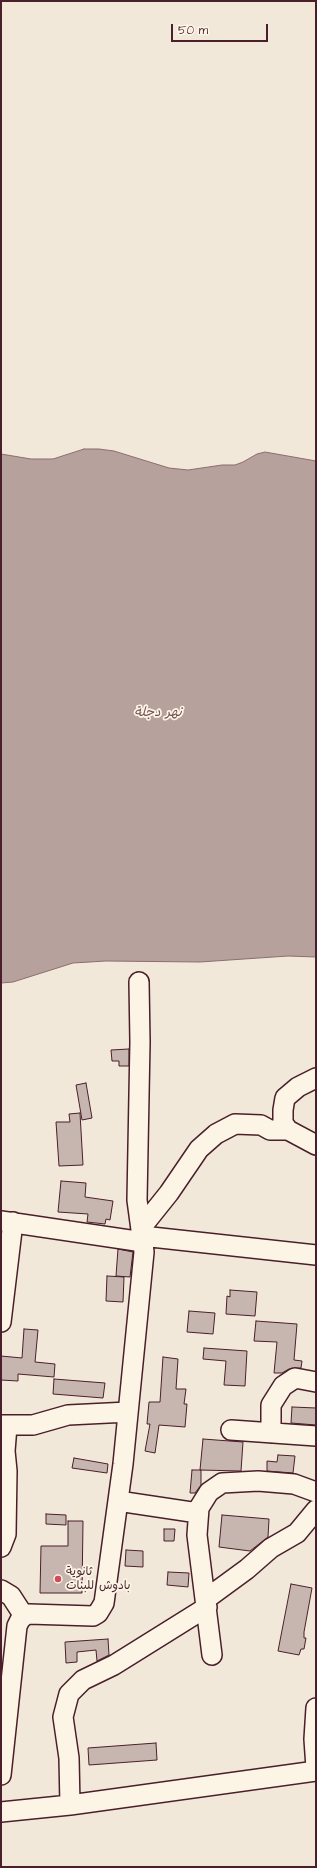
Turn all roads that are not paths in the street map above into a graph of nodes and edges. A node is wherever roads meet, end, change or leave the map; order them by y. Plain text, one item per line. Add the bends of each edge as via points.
1 (138, 982) dead end
2 (316, 1078) edge
3 (288, 1130) junction
4 (316, 1145) edge
5 (7, 1222) edge
6 (142, 1235) junction
7 (316, 1255) edge
8 (1, 1322) edge
9 (316, 1382) edge
10 (128, 1412) junction
11 (4, 1425) edge
12 (231, 1430) dead end
13 (271, 1433) junction
14 (316, 1436) edge
15 (316, 1492) edge
16 (118, 1501) junction
17 (316, 1510) edge
18 (198, 1513) junction
19 (1, 1547) edge
20 (1, 1590) edge
21 (206, 1603) junction
22 (24, 1616) junction
23 (212, 1655) dead end
24 (316, 1708) edge
25 (316, 1768) edge
26 (316, 1771) edge
27 (1, 1775) edge
28 (70, 1805) junction
29 (1, 1812) edge

1 - 6 street via 140,1042 137,1200
2 - 3 street via 298,1087 285,1098 282,1110 283,1124
3 - 4 street
3 - 6 street via 270,1130 261,1124 235,1124 216,1134 199,1148
5 - 6 street
5 - 8 street
6 - 7 street
6 - 10 street via 144,1252
9 - 13 street via 295,1378 283,1386 270,1405
10 - 11 street via 68,1415 33,1425
10 - 16 street
11 - 19 street via 8,1471 6,1534
12 - 13 street
13 - 14 street
15 - 18 street via 294,1484 258,1481 222,1483 209,1492
16 - 18 street
16 - 22 street via 104,1603 98,1613 93,1616
17 - 21 street via 297,1533 271,1548
18 - 21 street via 197,1535
20 - 22 street via 10,1596
21 - 23 street
21 - 28 street via 114,1665 83,1680 70,1694 63,1717 69,1758
22 - 27 street via 17,1626
24 - 25 street
26 - 28 street
28 - 29 street

